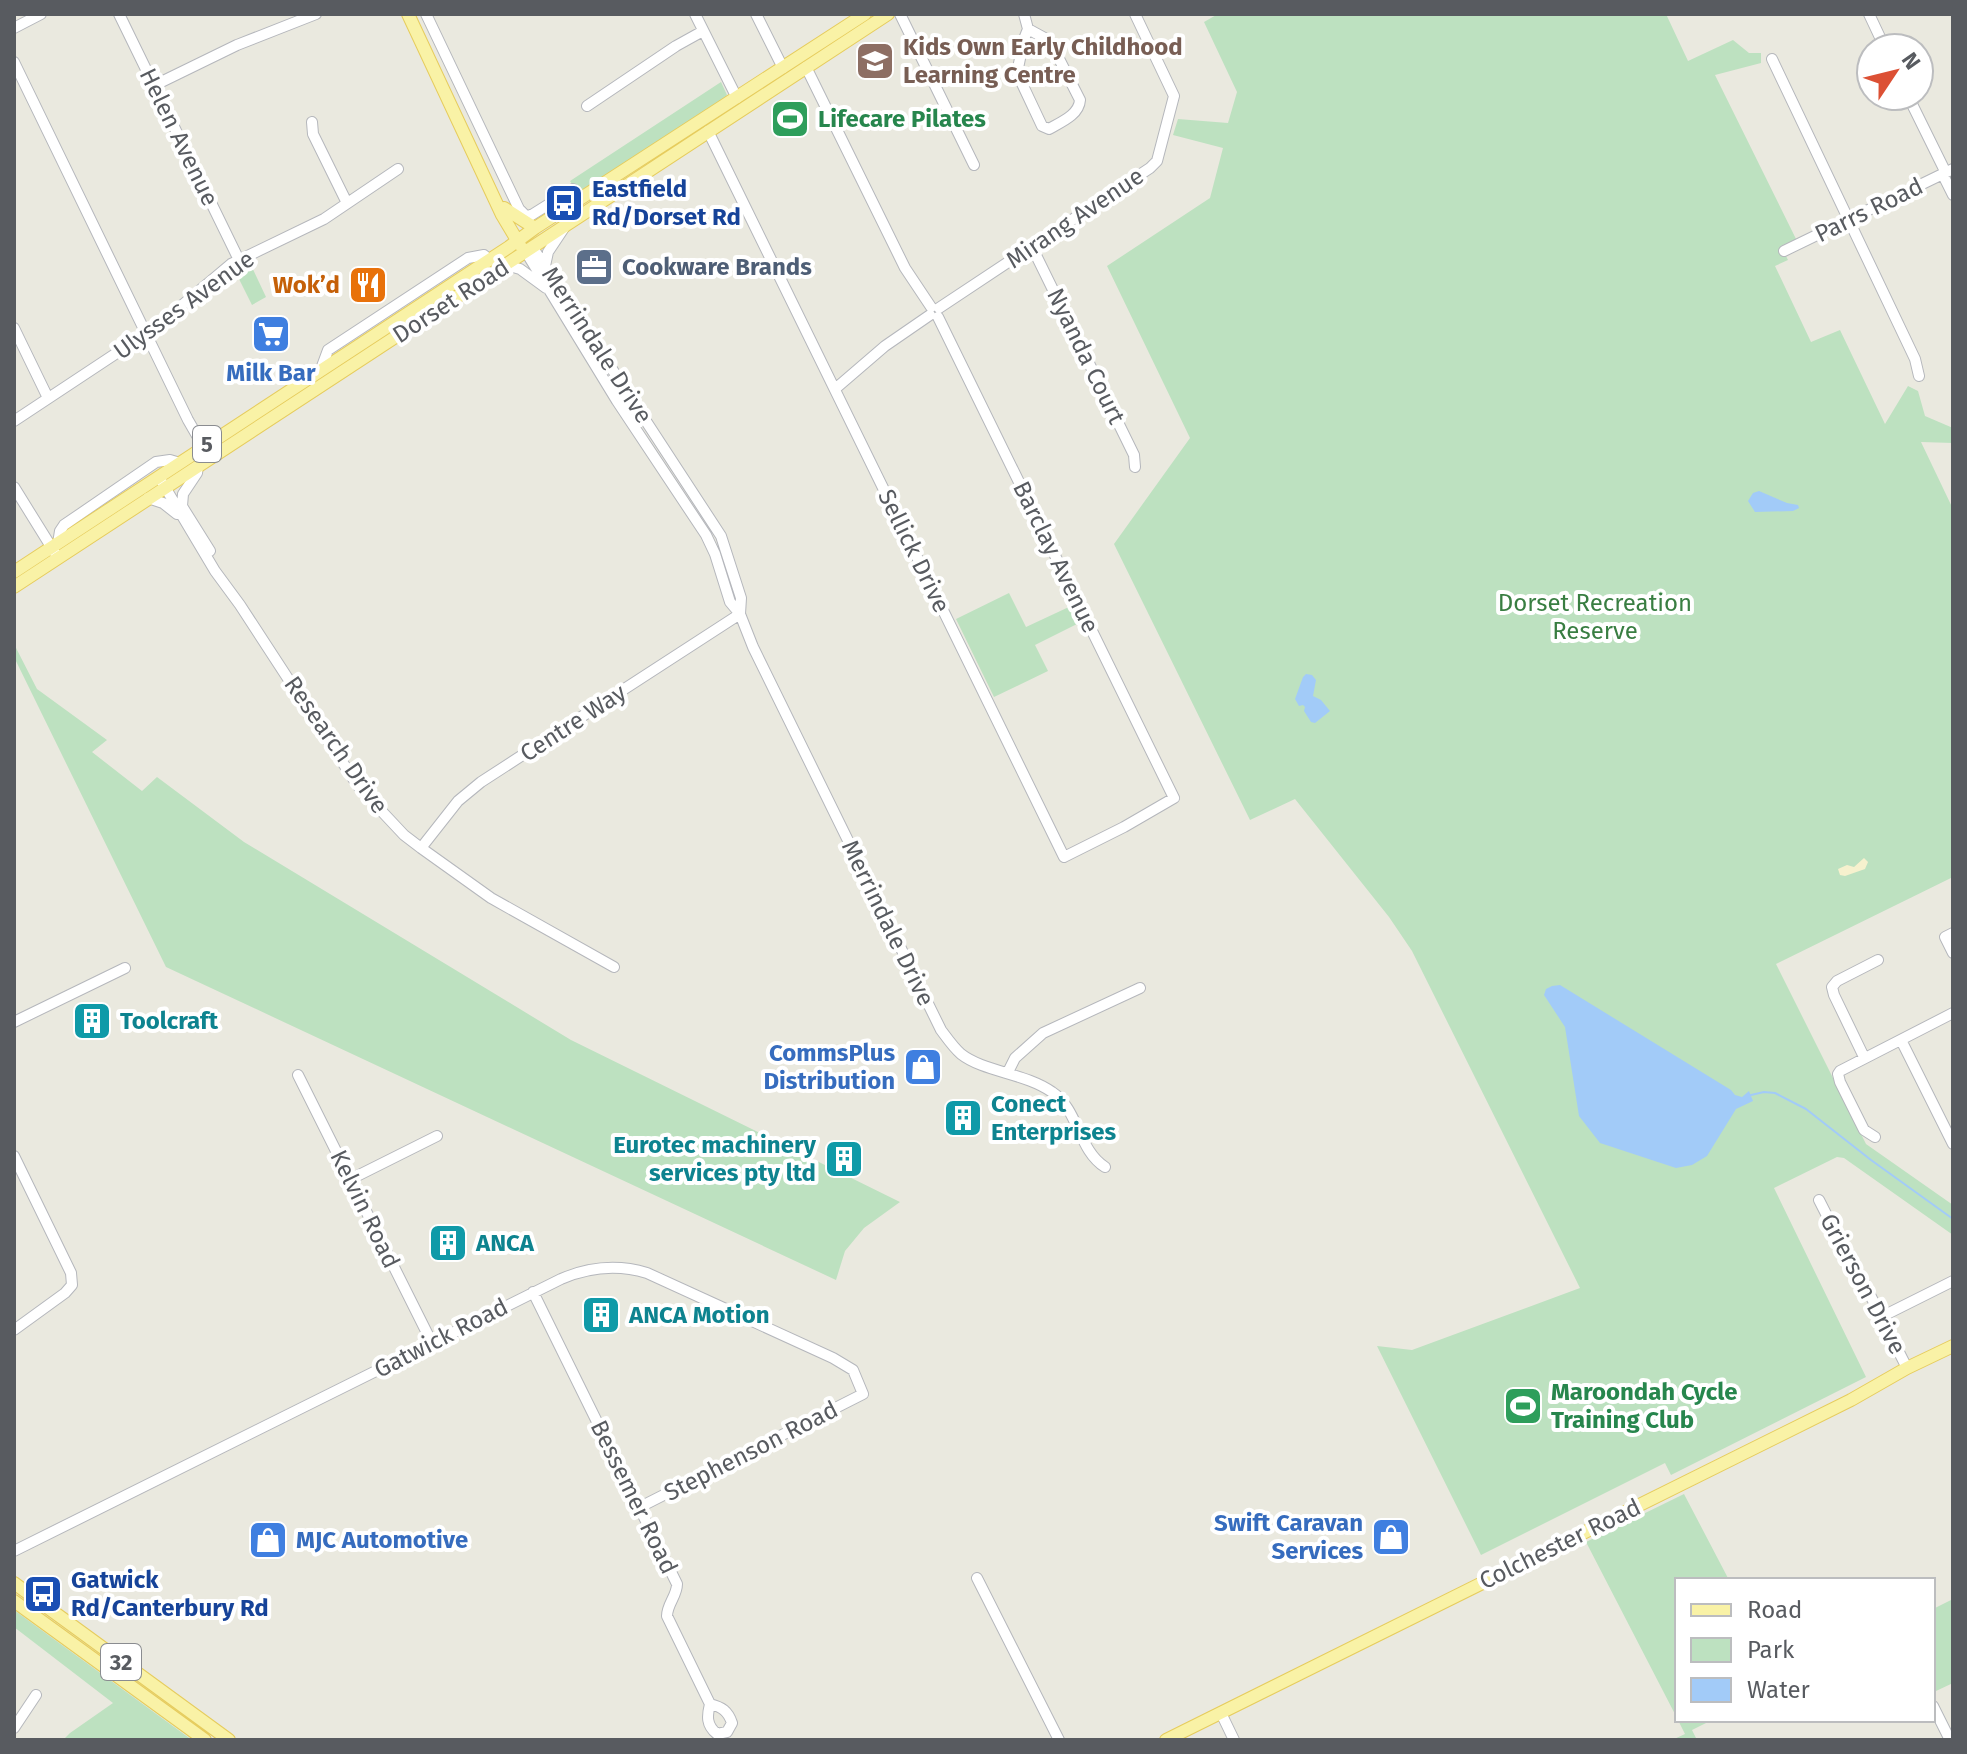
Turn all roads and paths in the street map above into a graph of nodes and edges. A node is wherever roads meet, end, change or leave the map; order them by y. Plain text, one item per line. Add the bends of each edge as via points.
1 (41, 14) edge
2 (119, 14) edge
3 (316, 14) edge
4 (408, 14) edge
5 (426, 14) edge
6 (695, 14) edge
7 (756, 14) edge
8 (888, 14) edge
9 (900, 14) edge
10 (1024, 14) edge
11 (1135, 14) edge
12 (862, 19) edge
13 (14, 28) edge
14 (1028, 29) junction
15 (703, 31) junction
16 (1772, 59) dead end
17 (14, 62) edge
18 (806, 67) junction
19 (783, 68) junction
20 (155, 85) junction
21 (737, 98) junction
22 (587, 106) dead end
23 (1917, 112) edge
24 (312, 122) dead end
25 (704, 126) junction
26 (974, 165) dead end
27 (398, 169) dead end
28 (1948, 171) edge
29 (503, 176) junction
30 (573, 189) dead end
31 (1953, 195) edge
32 (497, 199) junction
33 (347, 203) junction
34 (1849, 220) junction
35 (508, 225) junction
36 (565, 226) junction
37 (535, 228) junction
38 (521, 239) junction
39 (1032, 247) junction
40 (529, 250) junction
41 (1784, 251) dead end
42 (491, 259) junction
43 (239, 260) junction
44 (506, 265) junction
45 (545, 266) junction
46 (551, 291) junction
47 (934, 312) junction
48 (14, 328) edge
49 (146, 334) junction
50 (615, 374) junction
51 (1919, 376) dead end
52 (605, 381) junction
53 (311, 384) junction
54 (835, 389) junction
55 (48, 398) junction
56 (14, 421) edge
57 (658, 439) junction
58 (648, 446) junction
59 (207, 452) junction
60 (180, 463) junction
61 (198, 466) junction
62 (1135, 467) dead end
63 (162, 482) junction
64 (14, 487) edge
65 (148, 498) junction
66 (182, 506) junction
67 (184, 521) junction
68 (53, 550) junction
69 (14, 572) edge
70 (14, 587) edge
71 (240, 605) junction
72 (740, 614) junction
73 (1174, 798) joint
74 (421, 848) junction
75 (1953, 933) edge
76 (1953, 953) edge
77 (1878, 960) dead end
78 (614, 967) dead end
79 (125, 968) dead end
80 (1140, 988) dead end
81 (1953, 1013) edge
82 (14, 1022) edge
83 (1901, 1040) junction
84 (1864, 1057) junction
85 (1008, 1072) junction
86 (298, 1075) dead end
87 (437, 1136) dead end
88 (1875, 1137) dead end
89 (1953, 1144) edge
90 (14, 1156) edge
91 (1105, 1167) dead end
92 (351, 1179) junction
93 (1819, 1200) dead end
94 (1953, 1281) edge
95 (533, 1292) junction
96 (1881, 1317) junction
97 (14, 1330) edge
98 (432, 1343) junction
99 (1953, 1346) edge
100 (1907, 1368) junction
101 (863, 1394) joint
102 (640, 1507) junction
103 (14, 1551) edge
104 (977, 1578) dead end
105 (14, 1583) edge
106 (14, 1601) edge
107 (154, 1686) junction
108 (36, 1695) dead end
109 (146, 1697) junction
110 (710, 1704) dead end
111 (1935, 1710) edge
112 (1221, 1713) junction
113 (14, 1728) edge
114 (205, 1740) edge
115 (229, 1740) edge
116 (1059, 1740) edge
117 (1166, 1740) edge
118 (1234, 1740) edge
119 (1950, 1740) edge

1 - 13 street
2 - 20 street, Helen Avenue
3 - 20 street
4 - 32 main road
5 - 29 street
6 - 15 street
7 - 19 street
8 - 12 main road, Dorset Road / 5
9 - 26 street
10 - 14 street
11 - 39 street, Mirang Avenue via 1174,96 1157,161
12 - 18 main road, Dorset Road / 5
12 - 19 main road, Dorset Road / 5
14 - 14 street via 1050,41 1080,100 1076,112 1049,129 1042,126 1017,73
15 - 21 street
15 - 22 street
16 - 34 street
17 - 49 street
18 - 25 main road, Dorset Road / 5
18 - 47 street, Barclay Avenue via 905,268
19 - 21 main road, Dorset Road / 5
20 - 43 street, Helen Avenue
21 - 25 main road, Dorset Road / 5
23 - 28 street
24 - 33 street
25 - 36 main road, Dorset Road / 5
25 - 37 main road, Dorset Road / 5
25 - 54 street, Sellick Drive
27 - 33 street, Ulysses Avenue
28 - 31 street
28 - 34 street, Parrs Road
29 - 30 street via 519,209 530,216
29 - 32 street
32 - 35 main road
32 - 37 main road
32 - 38 main road
33 - 43 street, Ulysses Avenue
34 - 41 street, Parrs Road
34 - 51 street
35 - 38 main road
35 - 42 main road
36 - 40 main road, Dorset Road / 5
36 - 45 street
37 - 38 main road, Dorset Road / 5
38 - 40 main road
38 - 42 main road, Dorset Road / 5
39 - 47 street, Mirang Avenue
39 - 62 street, Nyanda Court via 1134,455
40 - 44 main road, Dorset Road / 5
40 - 45 street, Merrindale Drive
40 - 46 street, Merrindale Drive
42 - 53 main road, Dorset Road / 5 via 321,369
43 - 49 street, Ulysses Avenue
44 - 46 street
44 - 53 main road, Dorset Road / 5
45 - 50 street, Merrindale Drive
46 - 52 street, Merrindale Drive
47 - 54 street, Mirang Avenue
47 - 73 street, Barclay Avenue
48 - 55 street
49 - 55 street, Ulysses Avenue
49 - 59 street
50 - 52 street
50 - 57 street, Merrindale Drive
52 - 58 street, Merrindale Drive
53 - 59 main road, Dorset Road / 5
54 - 73 street, Sellick Drive via 1064,857
55 - 56 street, Ulysses Avenue
57 - 58 street
57 - 72 street, Merrindale Drive via 721,536 741,598
58 - 72 street, Merrindale Drive via 703,529 730,602
59 - 60 main road, Dorset Road / 5
59 - 61 main road, Dorset Road / 5
60 - 63 main road, Dorset Road / 5
60 - 68 street via 156,462 64,525
61 - 63 main road, Dorset Road / 5
61 - 66 street
63 - 65 main road, Dorset Road / 5
63 - 66 street, Research Drive
63 - 67 street, Research Drive
63 - 68 main road, Dorset Road / 5
64 - 68 street via 36,536
65 - 67 street via 170,507
65 - 68 main road, Dorset Road / 5
66 - 71 street, Research Drive
67 - 71 street, Research Drive
68 - 69 main road, Dorset Road / 5
68 - 70 main road, Dorset Road / 5
71 - 74 street, Research Drive via 358,786
72 - 74 street, Centre Way via 481,782 458,801
72 - 85 street, Merrindale Drive via 941,1030 963,1055
74 - 78 street, Research Drive via 491,898
75 - 76 street via 1945,937
77 - 84 street via 1832,987
79 - 82 street
80 - 85 street via 1043,1033 1023,1049
81 - 83 street
83 - 84 street
83 - 89 street
84 - 88 street via 1842,1068 1838,1078 1864,1130
85 - 91 street, Merrindale Drive via 1055,1094
86 - 92 street, Kelvin Road
87 - 92 street
90 - 97 street via 71,1273 72,1285
92 - 98 street, Kelvin Road
93 - 96 street, Grierson Drive
94 - 96 street
95 - 98 street, Gatwick Road
95 - 101 street, Gatwick Road via 585,1270 615,1267 647,1273 833,1358 853,1370
95 - 102 street, Bessemer Road
96 - 100 street, Grierson Drive
98 - 103 street, Gatwick Road
99 - 100 main road, Colchester Road
100 - 112 main road, Colchester Road
101 - 102 street, Stephenson Road
102 - 110 street, Bessemer Road via 677,1584 667,1616
104 - 116 street
105 - 107 main road, 32
106 - 109 main road, 32
107 - 109 main road
107 - 115 main road, 32
108 - 113 street
109 - 114 main road, 32
111 - 119 street
112 - 117 main road, Colchester Road
112 - 118 street

